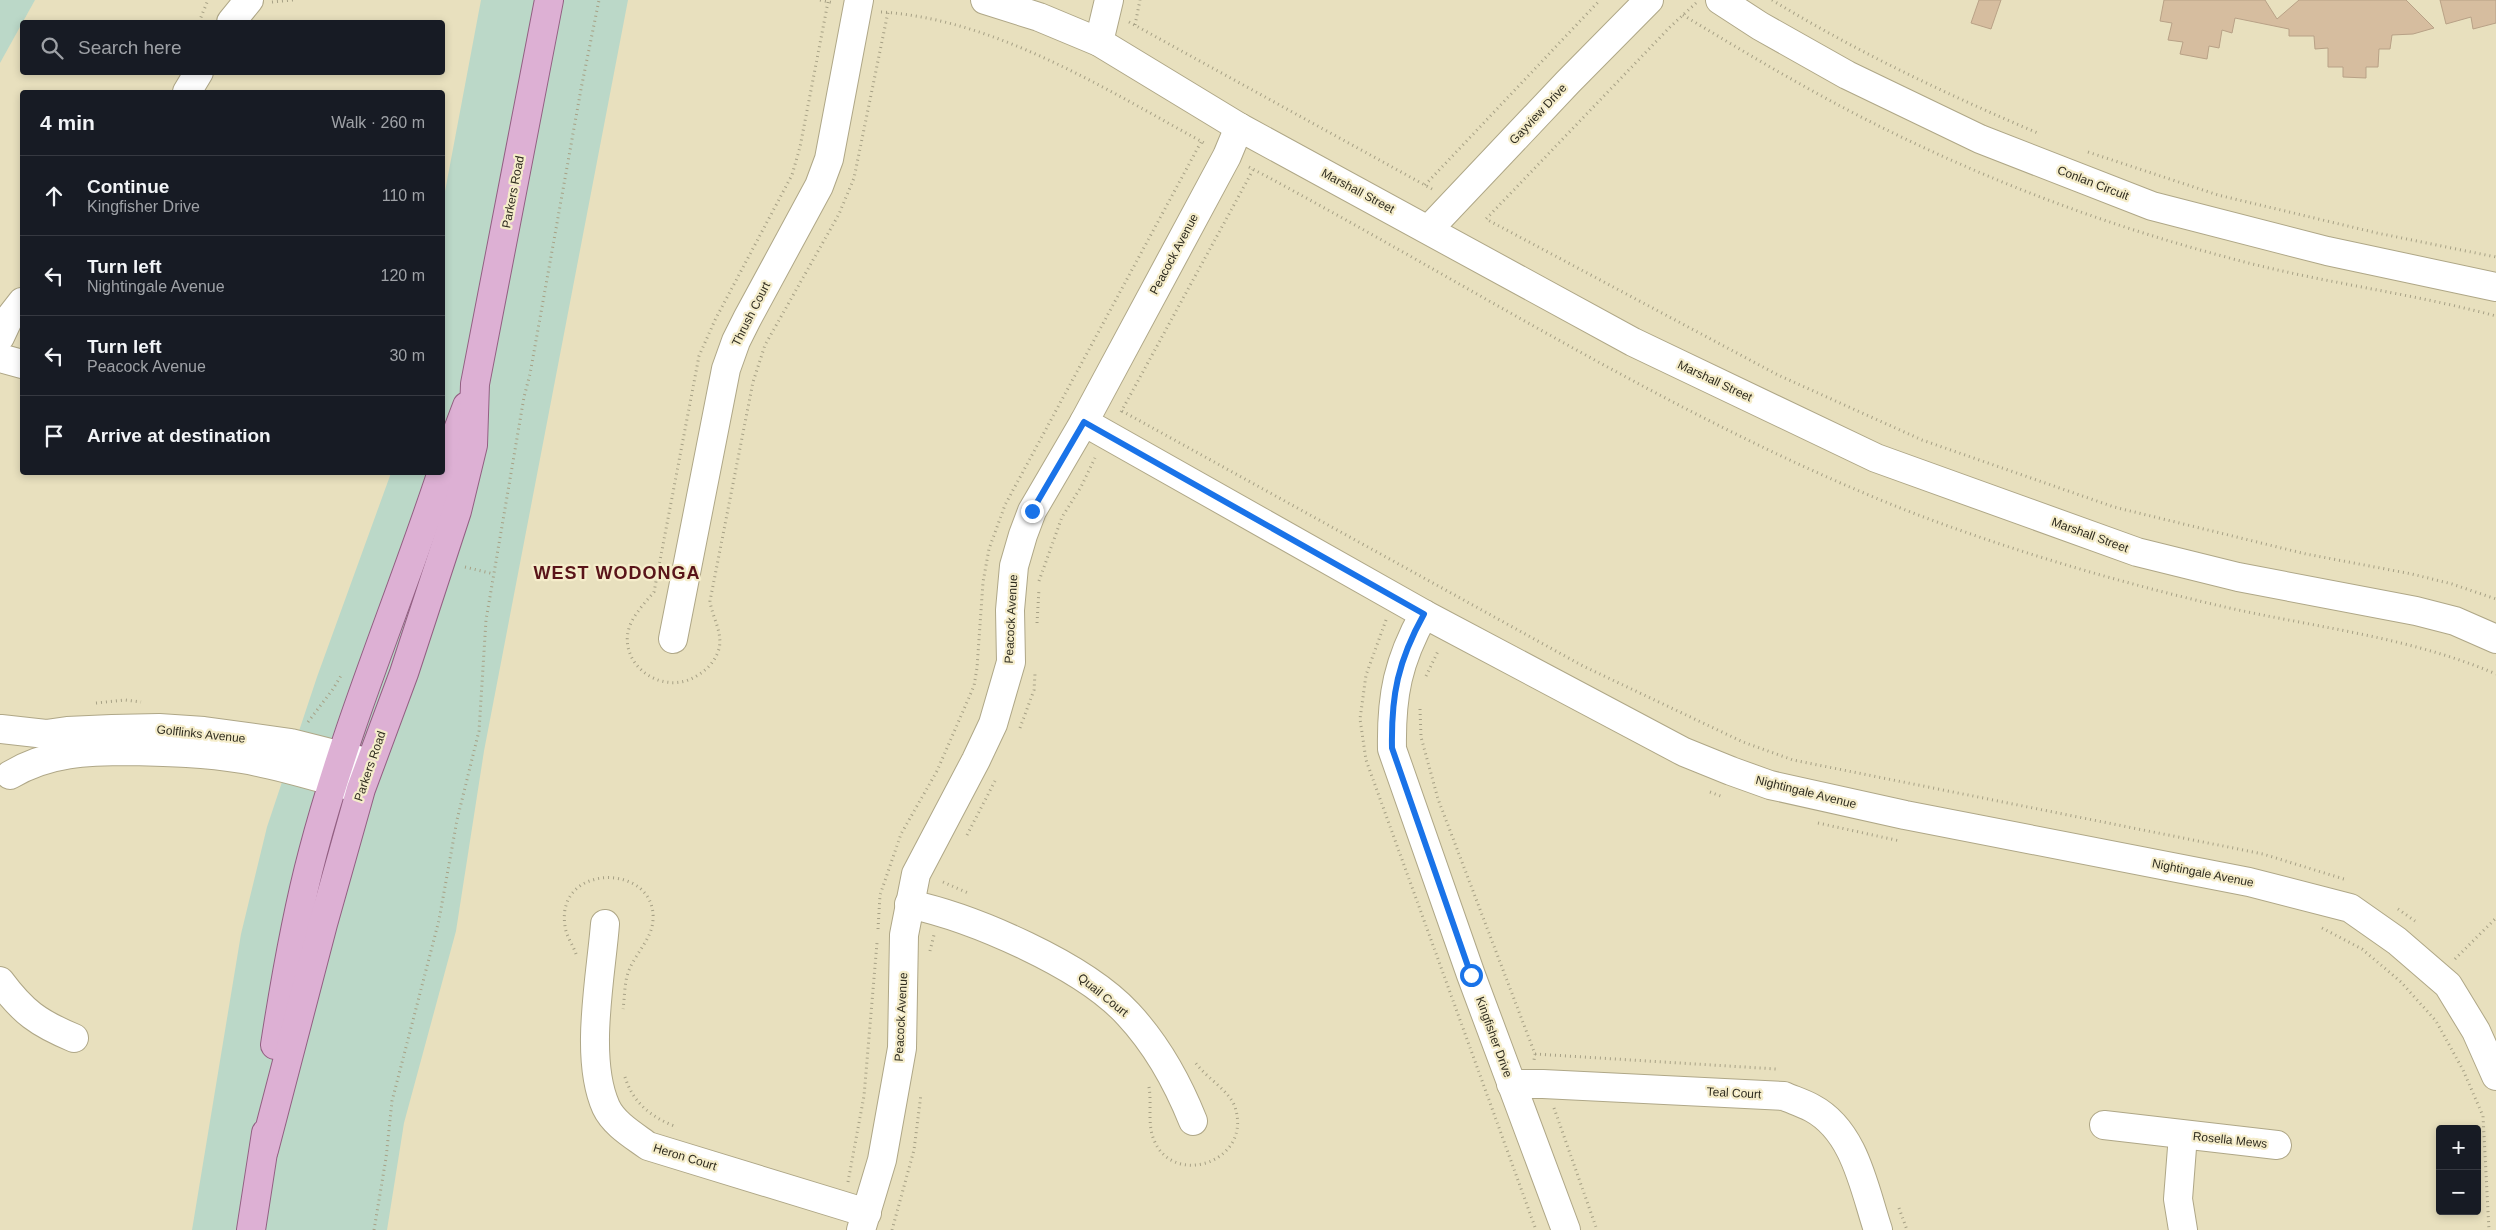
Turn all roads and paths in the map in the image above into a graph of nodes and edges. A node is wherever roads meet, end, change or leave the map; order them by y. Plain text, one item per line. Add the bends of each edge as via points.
1 (208, 0) edge
2 (248, 0) edge
3 (549, 0) edge
4 (599, 0) edge
5 (859, 0) edge
6 (985, 0) edge
7 (1140, 0) edge
8 (1600, 0) edge
9 (1649, 0) edge
10 (1700, 0) edge
11 (1720, 0) edge
12 (1772, 0) edge
13 (1108, 5) edge
14 (200, 20) edge
15 (233, 20) edge
16 (1135, 25) junction
17 (1099, 42) junction
18 (197, 75) edge
19 (188, 90) edge
20 (1239, 127) junction
21 (2043, 135) dead end
22 (2085, 151) dead end
23 (1253, 170) dead end
24 (1425, 185) junction
25 (1455, 202) junction
26 (1486, 219) junction
27 (1429, 229) junction
28 (2496, 256) edge
29 (2496, 286) edge
30 (20, 305) edge
31 (0, 337) edge
32 (0, 358) edge
33 (20, 363) edge
34 (476, 384) junction
35 (1122, 411) junction
36 (1084, 422) junction
37 (1102, 447) junction
38 (1104, 463) dead end
39 (445, 464) edge
40 (441, 475) edge
41 (442, 561) junction
42 (494, 574) junction
43 (2496, 599) edge
44 (1419, 623) junction
45 (1037, 627) dead end
46 (673, 639) dead end
47 (2496, 639) edge
48 (1035, 672) dead end
49 (342, 673) dead end
50 (1424, 684) dead end
51 (1421, 702) dead end
52 (144, 703) dead end
53 (87, 705) dead end
54 (303, 725) dead end
55 (0, 729) edge
56 (1019, 730) dead end
57 (342, 755) junction
58 (370, 763) junction
59 (1000, 772) dead end
60 (5, 781) edge
61 (334, 782) junction
62 (1701, 788) dead end
63 (361, 789) junction
64 (1728, 798) dead end
65 (1812, 821) dead end
66 (964, 840) dead end
67 (1906, 843) dead end
68 (946, 874) dead end
69 (2350, 882) dead end
70 (909, 904) junction
71 (2392, 905) dead end
72 (938, 910) junction
73 (2496, 918) edge
74 (606, 924) dead end
75 (2315, 925) dead end
76 (2421, 927) dead end
77 (2448, 953) dead end
78 (2454, 959) junction
79 (930, 960) dead end
80 (577, 962) dead end
81 (2458, 963) dead end
82 (0, 981) edge
83 (623, 1016) dead end
84 (74, 1038) dead end
85 (624, 1073) dead end
86 (2496, 1076) edge
87 (1511, 1084) junction
88 (1543, 1084) junction
89 (921, 1089) dead end
90 (1563, 1107) dead end
91 (1193, 1120) dead end
92 (2104, 1125) dead end
93 (679, 1127) dead end
94 (2183, 1135) junction
95 (2277, 1145) dead end
96 (264, 1150) junction
97 (839, 1179) dead end
98 (848, 1181) dead end
99 (864, 1222) edge
100 (251, 1230) edge
101 (374, 1230) edge
102 (892, 1230) edge
103 (1536, 1230) edge
104 (1566, 1230) edge
105 (1596, 1230) edge
106 (1878, 1230) edge
107 (2183, 1230) edge
108 (2489, 1230) edge

1 - 14 path
2 - 15 street
3 - 34 main road, Parkers Road
4 - 42 path
5 - 46 street, Thrush Court via 823,177 736,341 726,369
6 - 17 street, Marshall Street
7 - 16 path
8 - 24 path
9 - 25 street, Gayview Drive
10 - 26 path via 1670,27
11 - 29 street, Conlan Circuit via 1839,70 1980,139 2152,206 2327,251
12 - 21 path via 1877,59
13 - 16 path
13 - 17 street
16 - 24 path
17 - 20 street, Marshall Street
18 - 19 street
20 - 27 street, Marshall Street
20 - 36 street, Peacock Avenue via 1227,156
22 - 28 path via 2218,195 2368,231
23 - 35 path
24 - 25 path
25 - 26 path
25 - 27 street, Gayview Drive
26 - 43 path via 1778,376 1922,440 2114,507 2306,554 2412,574
27 - 47 street, Marshall Street via 1633,342 1876,458 2137,552 2238,576 2416,611 2455,621
30 - 31 street
32 - 33 street
34 - 39 main road, Parkers Road
34 - 41 main road, Parkers Road via 472,445
35 - 37 path
35 - 69 path via 1583,666 1743,742 1793,760 2263,854
36 - 37 street, Nightingale Avenue
36 - 70 street, Peacock Avenue via 1032,511 1023,535 1014,566 1010,610 1011,662 993,724 920,866
37 - 38 path
37 - 44 street, Nightingale Avenue
37 - 45 path via 1062,517 1046,557 1039,580
40 - 57 main road, Parkers Road
41 - 42 path
41 - 58 main road, Parkers Road
42 - 101 path via 486,620 479,731 457,820 439,920 392,1101
44 - 50 path via 1440,649
44 - 86 street, Nightingale Avenue via 1684,752 1770,785 1905,815 2249,882 2350,908 2397,941 2448,985 2476,1031
44 - 87 street, Kingfisher Drive via 1397,677 1392,712 1392,748
44 - 103 path via 1386,618 1366,675 1360,719 1366,760
48 - 56 path via 1034,690
49 - 54 path
51 - 88 path via 1421,737 1438,799 1535,1054 1532,1068
52 - 53 path via 125,700
55 - 57 street, Golflinks Avenue via 46,734 67,730 159,728 204,731 290,743
55 - 60 street via 14,750 14,763
57 - 58 street, Golflinks Avenue
57 - 61 main road, Parkers Road
58 - 63 main road, Parkers Road
59 - 66 path
60 - 61 street, Golflinks Avenue via 28,764 66,753 155,752 201,753 244,759
61 - 63 street, Golflinks Avenue
61 - 96 main road, Parkers Road via 296,917 271,1073
62 - 64 path
63 - 96 main road, Parkers Road
65 - 67 path
68 - 72 path via 940,888
70 - 72 street, Quail Court
70 - 99 street, Peacock Avenue via 904,934 902,1048 882,1160
71 - 76 path
72 - 79 path
72 - 91 street, Quail Court via 1008,938 1078,974 1128,1013 1157,1050 1177,1083
73 - 78 path
74 - 99 street, Heron Court via 596,1052 598,1076 607,1107 625,1130 648,1146
75 - 108 path via 2362,949 2401,982 2440,1030 2463,1070 2482,1116
77 - 78 path
78 - 81 path
80 - 83 path via 565,926 570,894 599,878 622,878 634,884 651,902 653,920 651,930 628,970
82 - 84 street via 16,1002 42,1025
85 - 93 path via 634,1097 646,1110 660,1121
87 - 88 street, Teal Court
87 - 104 street, Kingfisher Drive
88 - 106 street, Teal Court via 1754,1093 1784,1096 1814,1109 1834,1125 1855,1159
89 - 102 path via 914,1150
90 - 105 path via 1554,1106
92 - 94 street, Rosella Mews
94 - 95 street, Rosella Mews
94 - 107 street, Rosella Mews via 2178,1199
96 - 100 main road, Parkers Road
97 - 98 path

